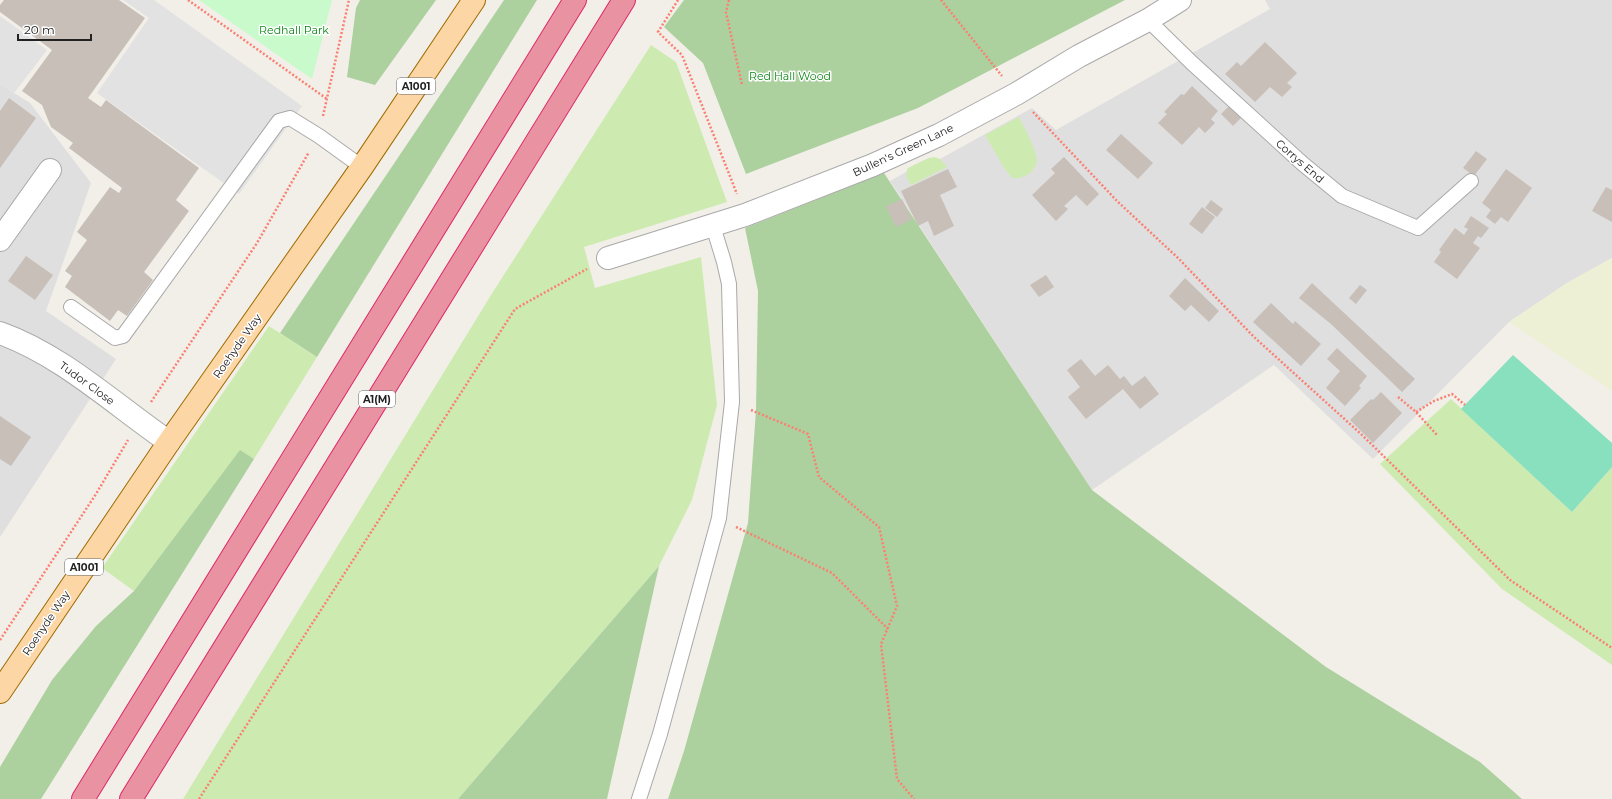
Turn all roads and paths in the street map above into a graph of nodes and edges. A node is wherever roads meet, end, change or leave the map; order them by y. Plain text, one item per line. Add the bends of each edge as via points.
1 (188, 0) edge
2 (348, 0) edge
3 (474, 0) edge
4 (575, 0) edge
5 (624, 0) edge
6 (678, 0) edge
7 (729, 0) edge
8 (941, 0) edge
9 (1180, 0) edge
10 (1148, 20) junction
11 (742, 86) dead end
12 (1016, 94) junction
13 (326, 99) junction
14 (319, 136) junction
15 (362, 167) junction
16 (50, 170) dead end
17 (1471, 181) dead end
18 (745, 215) junction
19 (712, 226) junction
20 (0, 240) edge
21 (608, 258) joint
22 (71, 307) dead end
23 (0, 333) edge
24 (1398, 397) dead end
25 (732, 402) junction
26 (1465, 405) dead end
27 (1416, 412) junction
28 (138, 421) junction
29 (1438, 436) dead end
30 (169, 442) junction
31 (719, 518) junction
32 (888, 629) junction
33 (0, 640) edge
34 (1612, 648) edge
35 (0, 692) edge
36 (83, 799) edge
37 (131, 799) edge
38 (199, 799) edge
39 (639, 799) edge
40 (914, 799) edge

1 - 13 path
2 - 13 path
3 - 15 main road, Roehyde Way / A1001
4 - 36 highway
5 - 37 highway, A1(M)
6 - 18 path via 658,32 682,55
7 - 11 path via 726,12
8 - 12 path
9 - 10 street, Bullen's Green Lane
10 - 12 street, Bullen's Green Lane via 1079,56
10 - 17 lane, Corrys End via 1192,64 1342,196 1418,228
12 - 18 street, Bullen's Green Lane via 873,165
12 - 34 path via 1117,202 1178,258 1254,337 1361,434 1510,580
13 - 14 path
14 - 15 lane
14 - 22 lane via 290,118 279,120 123,336 115,338
14 - 28 path via 256,243
15 - 30 main road, Roehyde Way / A1001
16 - 20 street
18 - 19 street, Bullen's Green Lane
19 - 21 street, Bullen's Green Lane
19 - 25 lane via 729,284
21 - 38 path via 514,309
23 - 28 street, Tudor Close via 21,340 66,367
24 - 27 path
25 - 31 lane
25 - 32 path via 808,434 819,477 879,528 897,606
26 - 27 path via 1452,394
27 - 29 path
28 - 30 street, Tudor Close
28 - 33 path via 96,494
30 - 35 main road, Roehyde Way / A1001
31 - 32 path via 832,573
31 - 39 lane via 660,734
32 - 40 path via 882,644 897,779

